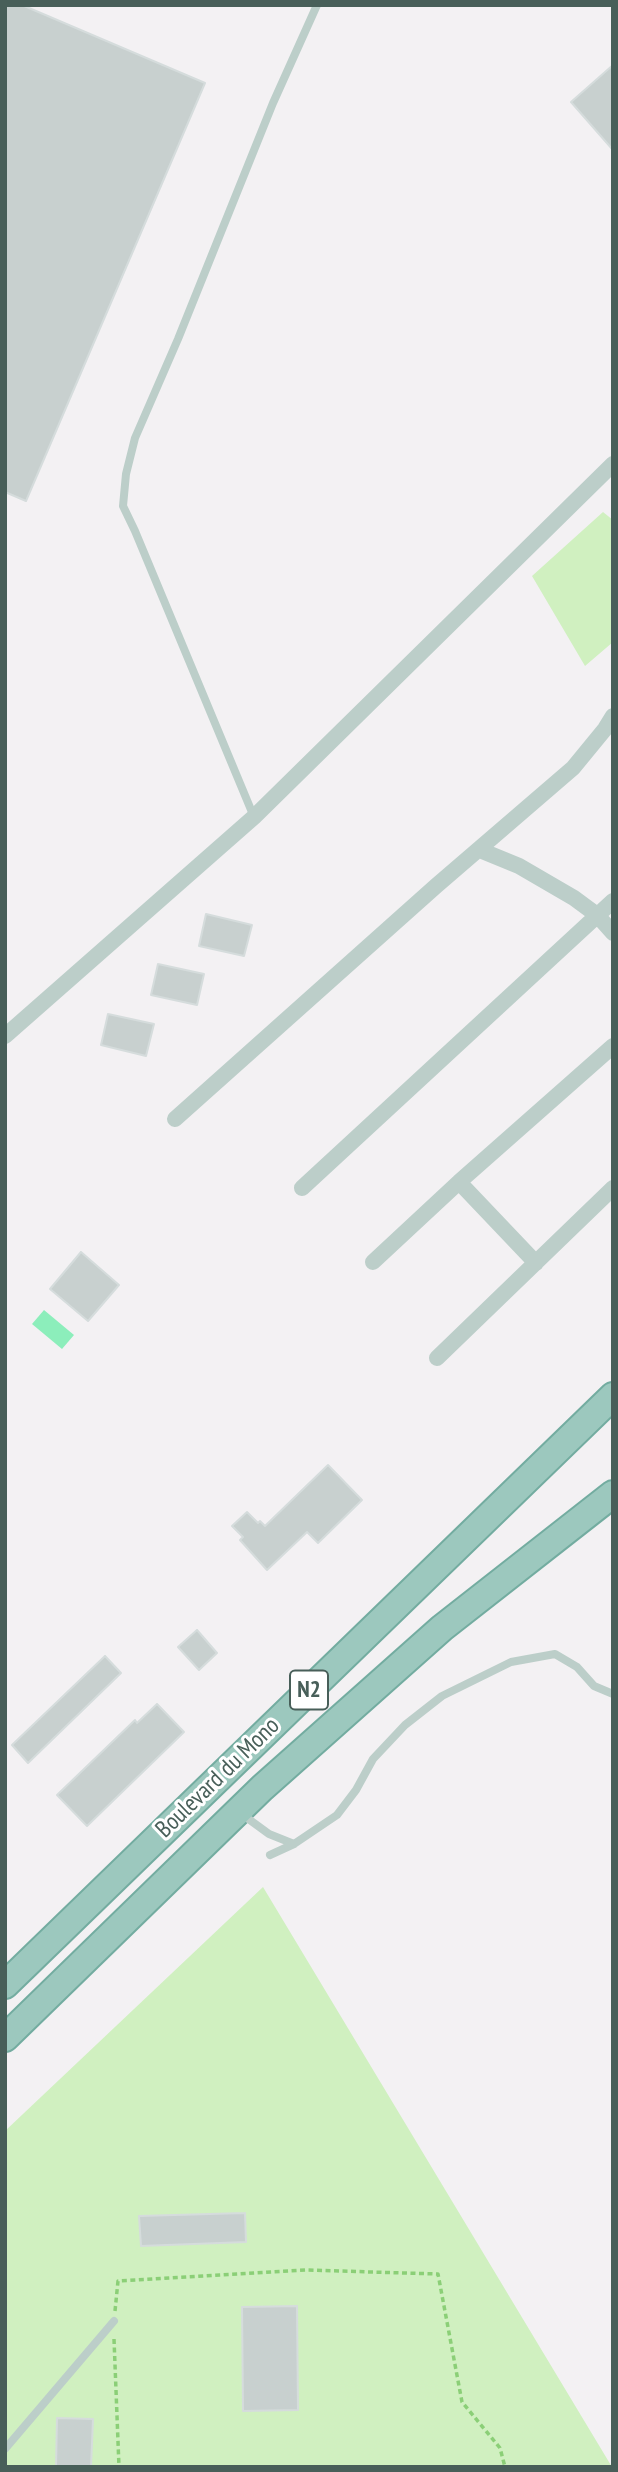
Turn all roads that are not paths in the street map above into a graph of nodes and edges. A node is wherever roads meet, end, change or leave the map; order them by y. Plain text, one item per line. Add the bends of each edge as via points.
1 (317, 5) edge
2 (613, 464) edge
3 (613, 716) edge
4 (254, 817) junction
5 (480, 850) junction
6 (613, 901) edge
7 (597, 915) junction
8 (613, 933) edge
9 (5, 1036) edge
10 (613, 1046) edge
11 (175, 1119) dead end
12 (459, 1182) junction
13 (302, 1188) dead end
14 (613, 1188) edge
15 (373, 1262) dead end
16 (536, 1263) junction
17 (437, 1358) dead end
18 (613, 1396) edge
19 (613, 1494) edge
20 (613, 1694) edge
21 (238, 1811) junction
22 (294, 1844) junction
23 (270, 1855) dead end
24 (5, 1985) edge
25 (5, 2038) edge
26 (114, 2321) road end
27 (5, 2449) edge

1 - 4 lane via 135,438 122,506
2 - 4 street
3 - 5 street via 573,768
4 - 9 street
5 - 7 street via 519,866
5 - 11 street
6 - 7 street
7 - 8 street
7 - 13 street
10 - 12 street
12 - 15 street
12 - 16 street
14 - 16 street
16 - 17 street
18 - 24 highway, Boulevard du Mono / N2
19 - 21 highway, Boulevard du Mono / N2 via 432,1636
20 - 22 lane via 594,1686 578,1667 555,1654 511,1662 442,1696 405,1725 373,1759 337,1815
21 - 22 lane via 269,1834
21 - 25 highway, Boulevard du Mono / N2
22 - 23 lane
26 - 27 lane

